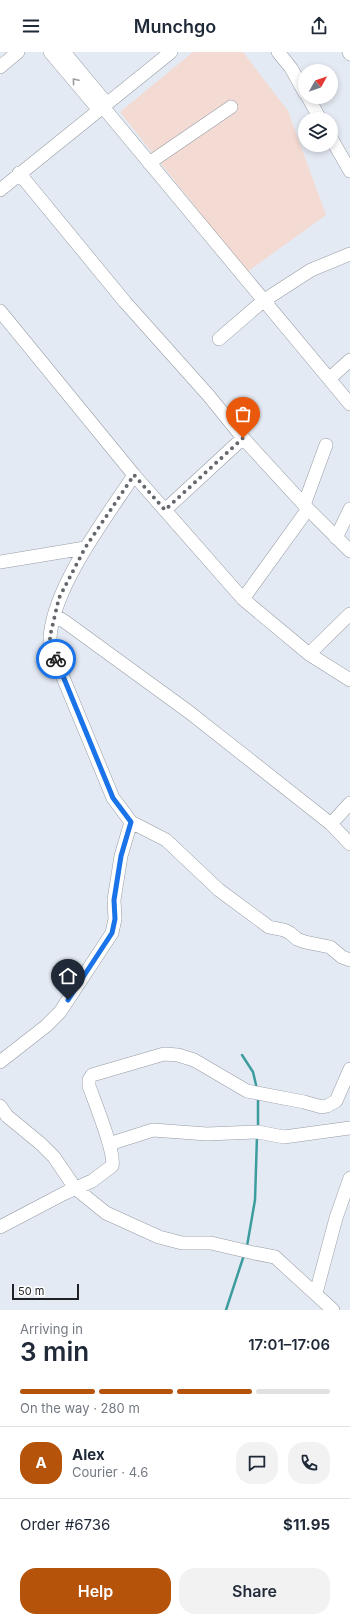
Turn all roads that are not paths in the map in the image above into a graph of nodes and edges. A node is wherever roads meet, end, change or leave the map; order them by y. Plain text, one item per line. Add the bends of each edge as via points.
1 (18, 52) edge
2 (50, 52) edge
3 (64, 52) edge
4 (171, 52) edge
5 (278, 52) edge
6 (0, 67) edge
7 (298, 80) edge
8 (103, 107) junction
9 (231, 107) dead end
10 (338, 150) edge
11 (149, 163) junction
12 (350, 171) edge
13 (19, 173) junction
14 (0, 190) edge
15 (350, 254) edge
16 (263, 301) junction
17 (0, 311) edge
18 (219, 340) dead end
19 (350, 360) edge
20 (329, 379) junction
21 (350, 404) edge
22 (243, 438) junction
23 (326, 445) dead end
24 (134, 475) junction
25 (306, 507) junction
26 (165, 510) junction
27 (350, 510) edge
28 (336, 538) junction
29 (85, 548) junction
30 (350, 551) edge
31 (0, 562) edge
32 (244, 600) junction
33 (350, 614) edge
34 (54, 615) junction
35 (309, 654) junction
36 (350, 680) edge
37 (350, 804) edge
38 (131, 822) junction
39 (331, 824) junction
40 (350, 844) edge
41 (350, 960) edge
42 (0, 1062) edge
43 (350, 1069) edge
44 (0, 1106) edge
45 (350, 1128) edge
46 (109, 1144) junction
47 (350, 1178) edge
48 (75, 1188) junction
49 (0, 1227) edge
50 (316, 1293) junction
51 (333, 1310) edge

1 - 6 street
8 -> 2 street
3 - 8 street
4 - 8 street
5 - 7 street
8 - 11 street
8 - 13 street
9 - 11 street
10 - 12 street
11 - 16 street
13 - 14 street
13 - 22 street via 125,302
15 - 16 street via 311,270
16 - 18 street
16 - 20 street
17 - 24 street
19 - 20 street
20 - 21 street
22 - 25 street
22 - 26 street
23 - 25 street
24 - 26 street
24 - 29 street
25 - 28 street
25 - 32 street
26 - 32 street
27 - 28 street
28 - 30 street
29 - 31 street
29 - 34 street via 59,598
32 - 35 street
33 - 35 street
34 - 38 street via 50,646 113,798
34 - 39 street via 189,712
35 - 36 street
37 - 39 street
38 - 41 street via 166,840 219,890 269,927 284,930 305,942 330,947
38 - 42 street via 121,856 112,933 60,1012
39 - 40 street
43 - 46 street via 336,1101 322,1107 247,1091 194,1060 178,1054 164,1054 92,1075 89,1086
44 - 48 street via 7,1116 54,1157
45 - 46 street via 284,1137 258,1132 207,1134 153,1130
46 - 48 street via 112,1166
47 - 50 street via 336,1218
48 - 49 street
48 - 50 street via 106,1213 159,1237 182,1243 211,1243 254,1254 275,1256
50 - 51 street

